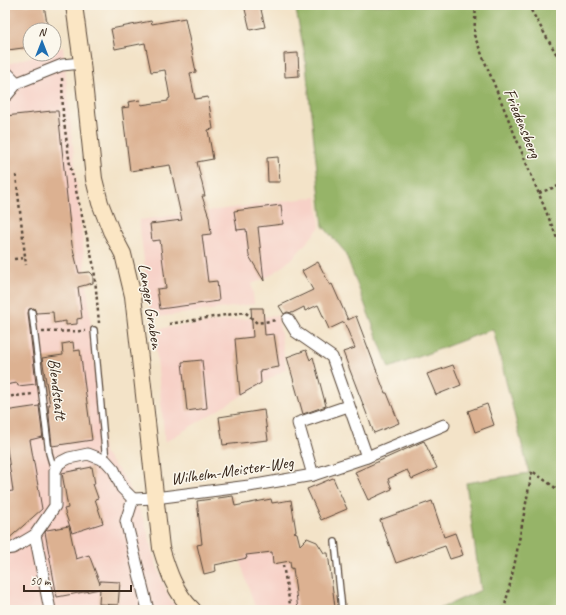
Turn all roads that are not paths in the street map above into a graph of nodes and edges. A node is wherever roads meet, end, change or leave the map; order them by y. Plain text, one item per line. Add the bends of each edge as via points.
1 (74, 5) edge
2 (82, 63) junction
3 (5, 71) edge
4 (17, 84) junction
5 (7, 95) dead end
6 (32, 312) dead end
7 (288, 319) road end
8 (94, 330) road end
9 (348, 406) junction
10 (444, 425) dead end
11 (367, 457) junction
12 (106, 461) junction
13 (55, 471) junction
14 (313, 475) junction
15 (155, 498) junction
16 (133, 499) junction
17 (35, 535) junction
18 (335, 542) dead end
19 (5, 549) edge
20 (50, 610) edge
21 (148, 610) edge
22 (193, 610) edge
23 (342, 610) edge

1 - 2 main road, Langer Graben
2 - 4 street via 62,65
2 - 15 main road, Langer Graben via 94,179 100,203 123,254 129,276
3 - 4 street
4 - 5 street
6 - 13 lane, Blendstatt via 49,453
7 - 9 street via 296,332 332,357
8 - 12 lane
9 - 11 street
9 - 14 street, Wilhelm-Meister-Weg via 298,423
10 - 11 street, Wilhelm-Meister-Weg
11 - 14 street, Wilhelm-Meister-Weg
12 - 13 street via 88,454 59,463
12 - 16 street via 114,470 122,488
13 - 17 street, Blendstatt via 55,506
14 - 15 street, Wilhelm-Meister-Weg
15 - 16 street, Wilhelm-Meister-Weg
15 - 22 main road, Langer Graben via 161,548 170,578 178,593
16 - 21 street via 126,520
17 - 19 street via 13,548
17 - 20 street
18 - 23 lane

